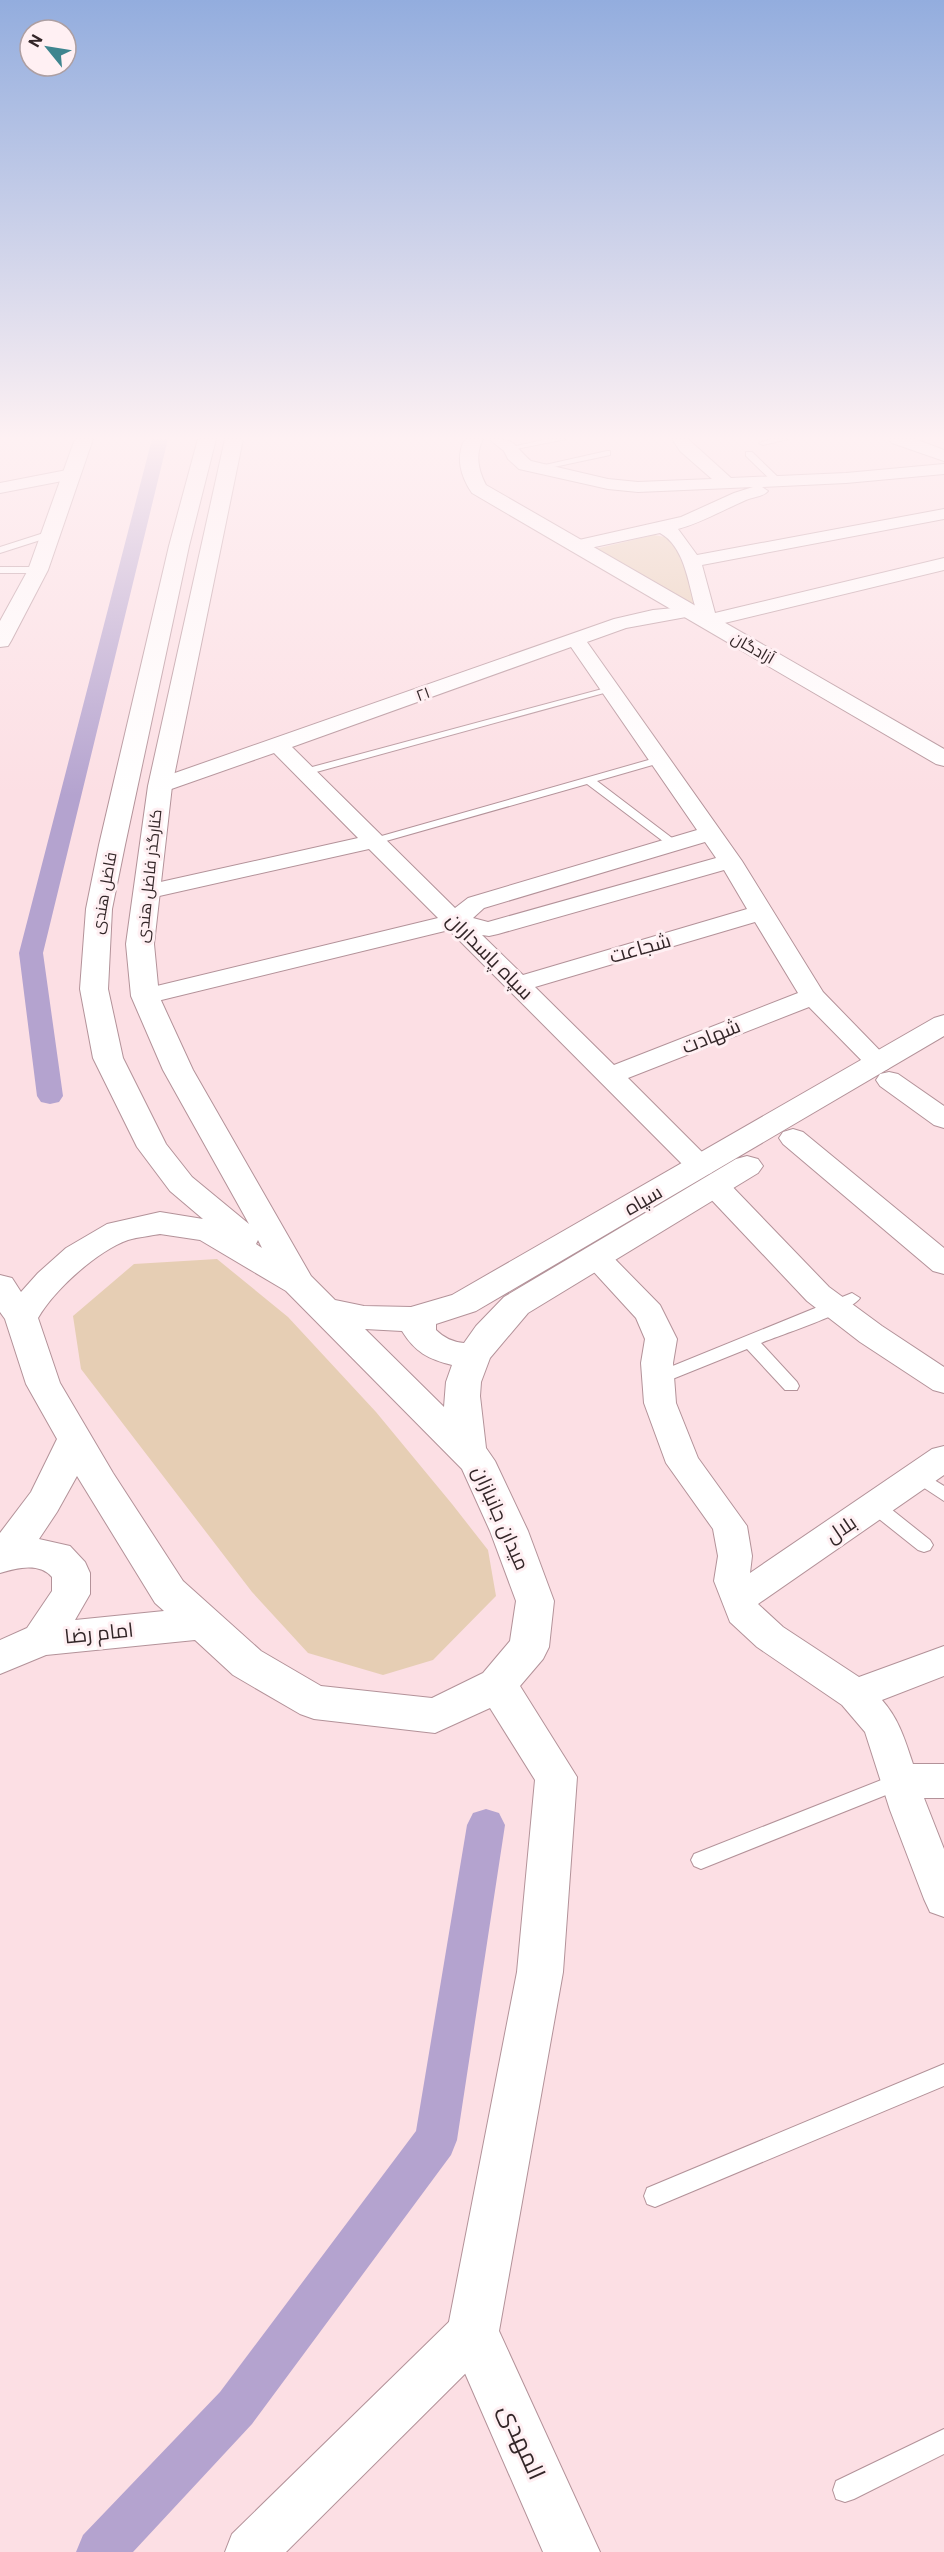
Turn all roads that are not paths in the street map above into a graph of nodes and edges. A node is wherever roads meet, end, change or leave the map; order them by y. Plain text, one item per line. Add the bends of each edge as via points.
1 (42, 558) edge
2 (176, 558) edge
3 (210, 558) edge
4 (597, 558) edge
5 (690, 558) edge
6 (708, 558) edge
7 (692, 561) junction
8 (944, 564) edge
9 (0, 570) edge
10 (38, 570) junction
11 (699, 616) junction
12 (574, 639) junction
13 (0, 641) edge
14 (610, 690) junction
15 (279, 746) junction
16 (944, 759) edge
17 (659, 760) junction
18 (305, 772) junction
19 (589, 780) junction
20 (160, 786) junction
21 (710, 833) junction
22 (375, 841) junction
23 (672, 843) junction
24 (730, 861) junction
25 (146, 892) junction
26 (763, 912) junction
27 (455, 921) junction
28 (518, 984) junction
29 (146, 996) junction
30 (813, 996) junction
31 (944, 1024) edge
32 (944, 1046) edge
33 (884, 1072) junction
34 (610, 1076) junction
35 (944, 1119) edge
36 (794, 1138) junction
37 (708, 1176) junction
38 (596, 1258) junction
39 (944, 1264) edge
40 (298, 1282) junction
41 (0, 1286) edge
42 (843, 1303) junction
43 (326, 1310) junction
44 (21, 1318) junction
45 (420, 1318) junction
46 (750, 1342) junction
47 (474, 1355) junction
48 (658, 1378) junction
49 (944, 1382) edge
50 (791, 1386) dead end
51 (75, 1439) junction
52 (469, 1453) junction
53 (935, 1476) edge
54 (875, 1506) junction
55 (924, 1545) dead end
56 (2, 1556) edge
57 (738, 1599) junction
58 (202, 1623) junction
59 (41, 1639) junction
60 (0, 1658) edge
61 (944, 1661) edge
62 (497, 1685) junction
63 (855, 1694) junction
64 (944, 1781) edge
65 (899, 1782) junction
66 (701, 1860) dead end
67 (944, 1899) edge
68 (944, 2075) edge
69 (656, 2196) dead end
70 (473, 2332) junction
71 (944, 2441) edge
72 (844, 2490) dead end
73 (249, 2552) edge
74 (572, 2552) edge

1 - 10 main road
2 - 40 main road, فاضل هندی via 99,909 94,989 108,1058 152,1147 181,1184
3 - 20 main road, کنارگذر فاضل هندی
4 - 11 main road, آزادگان
5 - 7 street
6 - 7 street
7 - 11 street
8 - 11 street, ۲۱ via 862,585
9 - 10 lane
10 - 13 main road
11 - 12 street, ۲۱ via 653,616
11 - 16 main road, آزادگان
12 - 14 street
12 - 15 street, ۲۱
14 - 17 street
14 - 18 lane
15 - 18 street, سپاه پاسداران
15 - 20 street, ۲۱
17 - 19 lane
17 - 21 street
18 - 22 street, سپاه پاسداران
19 - 22 lane
19 - 23 lane
20 - 25 main road, کنارگذر فاضل هندی
21 - 23 street
21 - 24 street
22 - 25 street
22 - 27 street, سپاه پاسداران
23 - 27 street via 476,903
24 - 26 street
24 - 27 street via 489,929
25 - 29 main road, کنارگذر فاضل هندی via 140,944
26 - 28 street, شجاعت
26 - 30 street
27 - 28 street, سپاه پاسداران
27 - 29 street
28 - 34 street, سپاه پاسداران
29 - 40 main road, کنارگذر فاضل هندی via 178,1070
30 - 33 street
30 - 34 street, شهادت
31 - 33 main road, سپاه
32 - 33 main road, سپاه
33 - 35 street
33 - 36 main road, سپاه
33 - 37 main road, سپاه
34 - 37 street, سپاه پاسداران
36 - 37 main road, سپاه
36 - 39 street
37 - 38 main road, سپاه
37 - 42 street, سپاه پاسداران via 818,1294
37 - 45 main road, سپاه via 464,1303
38 - 47 main road, سپاه via 516,1305 491,1330
38 - 48 street via 649,1313 662,1339
40 - 43 main road, میدان جانبازان
40 - 44 main road, میدان جانبازان via 208,1231 160,1222 117,1232 81,1254 44,1286
41 - 44 main road
42 - 46 lane
42 - 49 street, سپاه پاسداران
43 - 45 main road, سپاه via 377,1321
43 - 52 main road, میدان جانبازان
44 - 51 main road, میدان جانبازان via 43,1383
45 - 47 main road via 419,1331 429,1344 460,1356
46 - 48 lane
46 - 50 lane
47 - 52 main road, سپاه via 462,1396
48 - 57 street via 660,1403 683,1463 730,1526 735,1556 731,1581
51 - 56 main road via 63,1472
51 - 58 main road, میدان جانبازان via 169,1592
52 - 62 main road, میدان جانبازان via 477,1461 509,1531 536,1601 529,1647
53 - 54 street, بلال
54 - 55 lane
54 - 57 street, بلال
56 - 59 main road via 34,1553 57,1557 71,1573 71,1594
57 - 63 street via 743,1612 770,1637
58 - 59 main road, امام رضا
58 - 62 main road, میدان جانبازان via 247,1663 314,1702 435,1716
59 - 60 main road, امام رضا
61 - 63 street
62 - 70 main road via 556,1777 540,1972
63 - 65 street via 881,1725
64 - 65 street
65 - 66 lane
65 - 67 street
68 - 69 lane
70 - 73 street
70 - 74 main road, المهدی
71 - 72 lane

